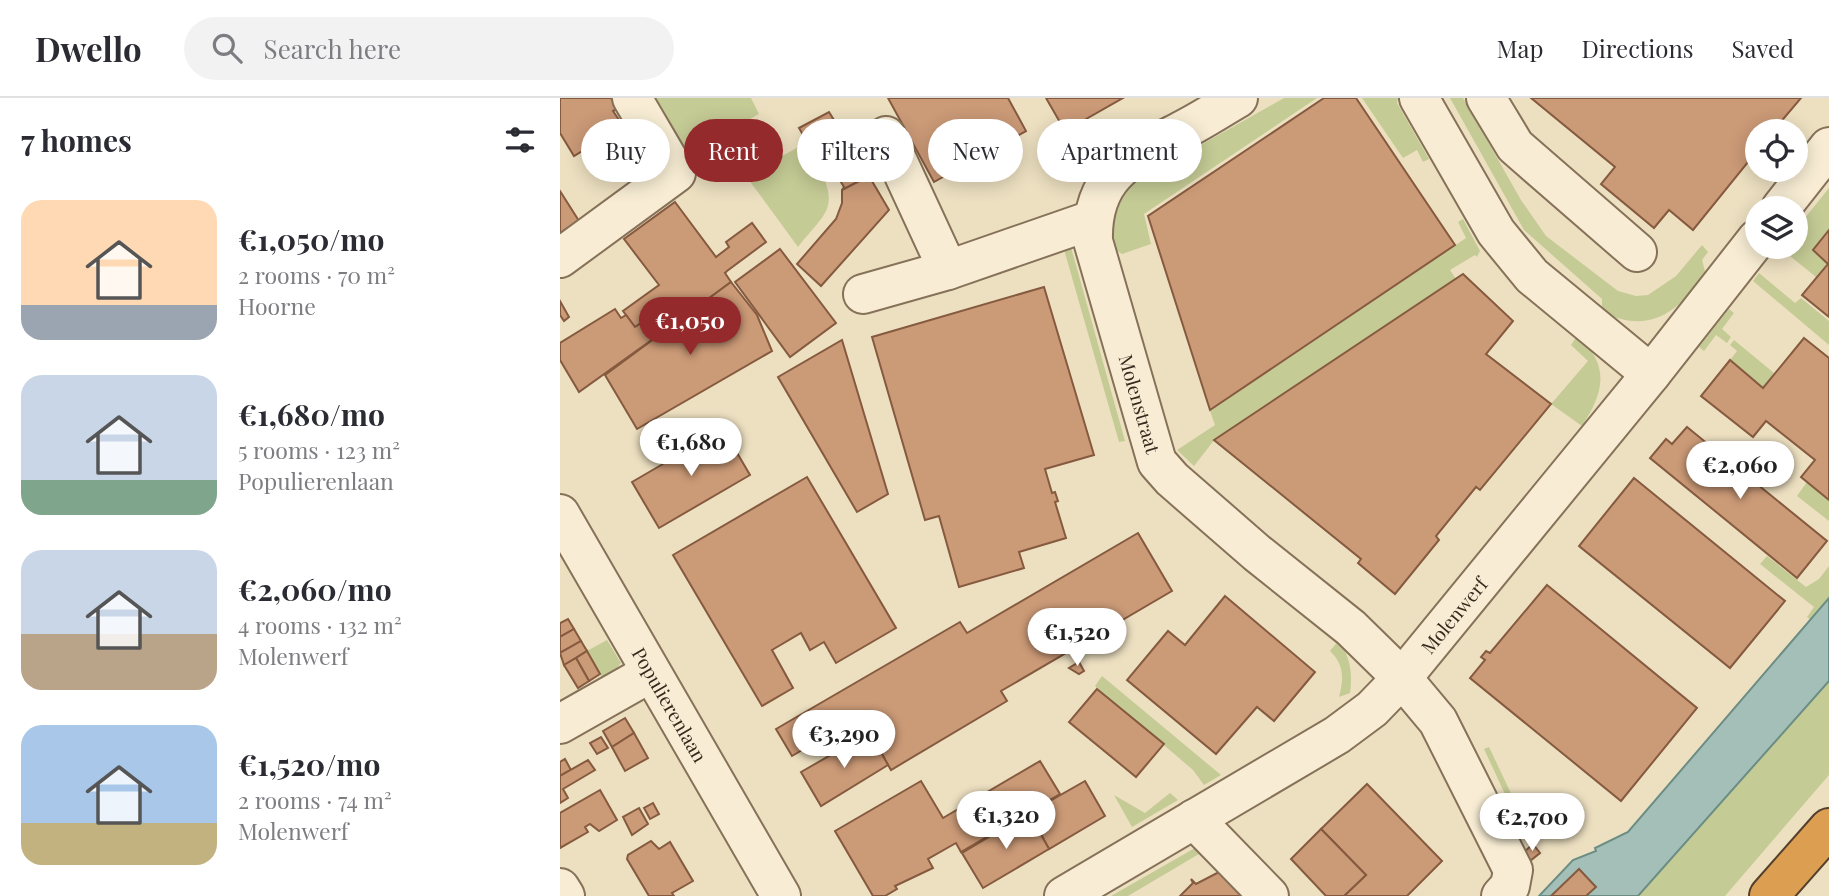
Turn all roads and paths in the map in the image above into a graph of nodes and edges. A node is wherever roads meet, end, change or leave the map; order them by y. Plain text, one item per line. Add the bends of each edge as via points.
1 (632, 98) edge
2 (1238, 98) edge
3 (1419, 98) edge
4 (1486, 98) edge
5 (1829, 147) edge
6 (907, 182) edge
7 (1790, 196) edge
8 (1093, 220) junction
9 (1637, 252) dead end
10 (1745, 254) edge
11 (560, 258) edge
12 (948, 270) junction
13 (863, 295) dead end
14 (1651, 374) junction
15 (560, 514) edge
16 (650, 673) junction
17 (1402, 678) junction
18 (560, 724) edge
19 (1194, 819) junction
20 (1829, 828) edge
21 (560, 888) edge
22 (565, 896) edge
23 (781, 896) edge
24 (1064, 896) edge
25 (1269, 896) edge
26 (1501, 896) edge
27 (1769, 896) edge

1 - 11 street via 676,173
2 - 8 street, Molenstraat via 1127,160 1105,186
3 - 14 street via 1496,232 1532,276
4 - 9 street via 1515,146
5 - 7 street
6 - 12 street
8 - 12 street
8 - 17 street, Molenstraat via 1093,241 1160,468 1351,628
10 - 14 street, Molenwerf
12 - 13 street
14 - 17 street, Molenwerf
15 - 16 street, Populierenlaan
16 - 18 street
16 - 23 street, Populierenlaan
17 - 19 street, Molenwerf via 1372,709 1337,735
17 - 26 street via 1438,721 1513,870 1510,886
19 - 24 street, Molenwerf
19 - 25 street
20 - 27 highway
21 - 22 street

